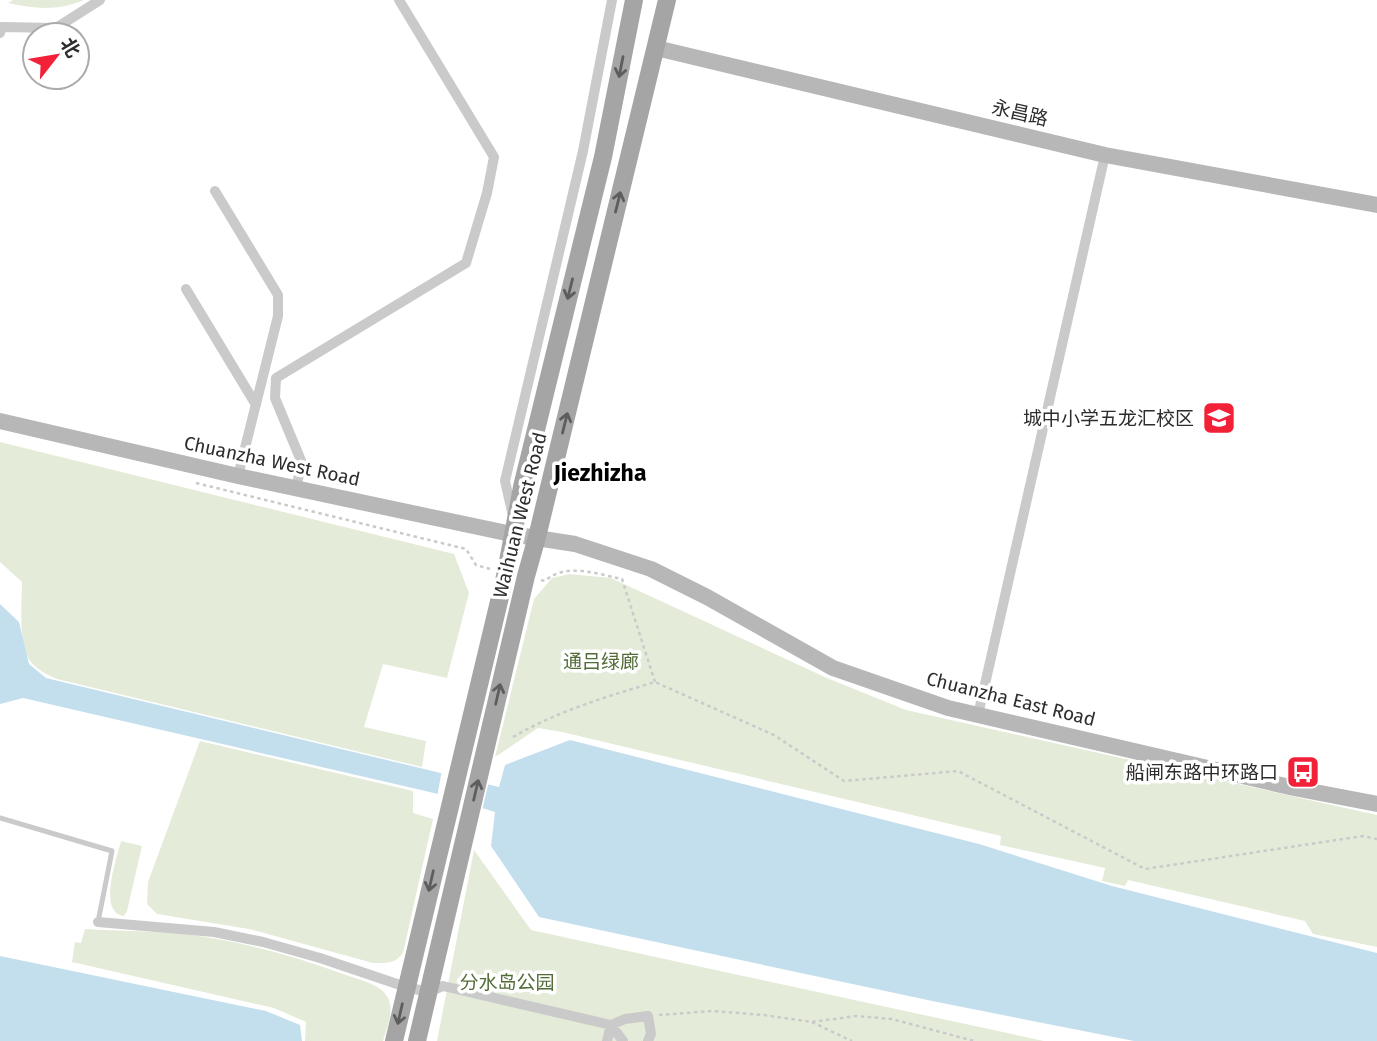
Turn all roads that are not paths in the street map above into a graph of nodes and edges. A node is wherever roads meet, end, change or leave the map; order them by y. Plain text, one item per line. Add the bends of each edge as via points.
1 (100, 0) edge
2 (399, 0) edge
3 (612, 0) edge
4 (634, 0) edge
5 (667, 0) edge
6 (1, 28) edge
7 (656, 47) junction
8 (1105, 155) junction
9 (215, 191) dead end
10 (1377, 205) edge
11 (186, 289) dead end
12 (256, 405) junction
13 (0, 421) edge
14 (238, 476) junction
15 (296, 487) junction
16 (513, 528) junction
17 (537, 537) junction
18 (978, 715) junction
19 (1377, 804) edge
20 (0, 818) edge
21 (97, 922) joint
22 (406, 987) junction
23 (428, 992) junction
24 (611, 1025) junction
25 (394, 1041) edge
26 (417, 1041) edge
27 (607, 1041) edge
28 (623, 1041) edge
29 (648, 1041) edge

1 - 6 street via 56,27
2 - 15 street via 494,157 487,192 466,263 276,378 275,398 302,463
3 - 16 street via 583,151 505,481
4 -> 16 main road, Waihuan West Road via 603,157
5 - 7 main road, Waihuan West Road
7 - 8 street, 永昌路
17 -> 7 main road, Waihuan West Road
8 - 10 street, 永昌路
8 - 18 street
9 - 12 street via 278,295 278,316
11 - 12 street
12 - 14 street
13 - 14 street, Chuanzha West Road
14 - 15 street, Chuanzha West Road
15 - 16 street, Chuanzha West Road
16 - 17 street, Chuanzha West Road
16 -> 22 main road, Waihuan West Road
17 - 18 street, Chuanzha East Road via 575,544 651,569 833,667
23 -> 17 main road, Waihuan West Road
18 - 19 street, Chuanzha East Road
20 - 21 lane via 112,851
21 - 22 street via 214,932 264,942
22 - 23 street
22 -> 25 main road, Waihuan West Road
23 - 24 street via 443,986
23 - 26 main road, Waihuan West Road
24 - 27 street
24 - 28 street
24 - 29 street via 648,1016

